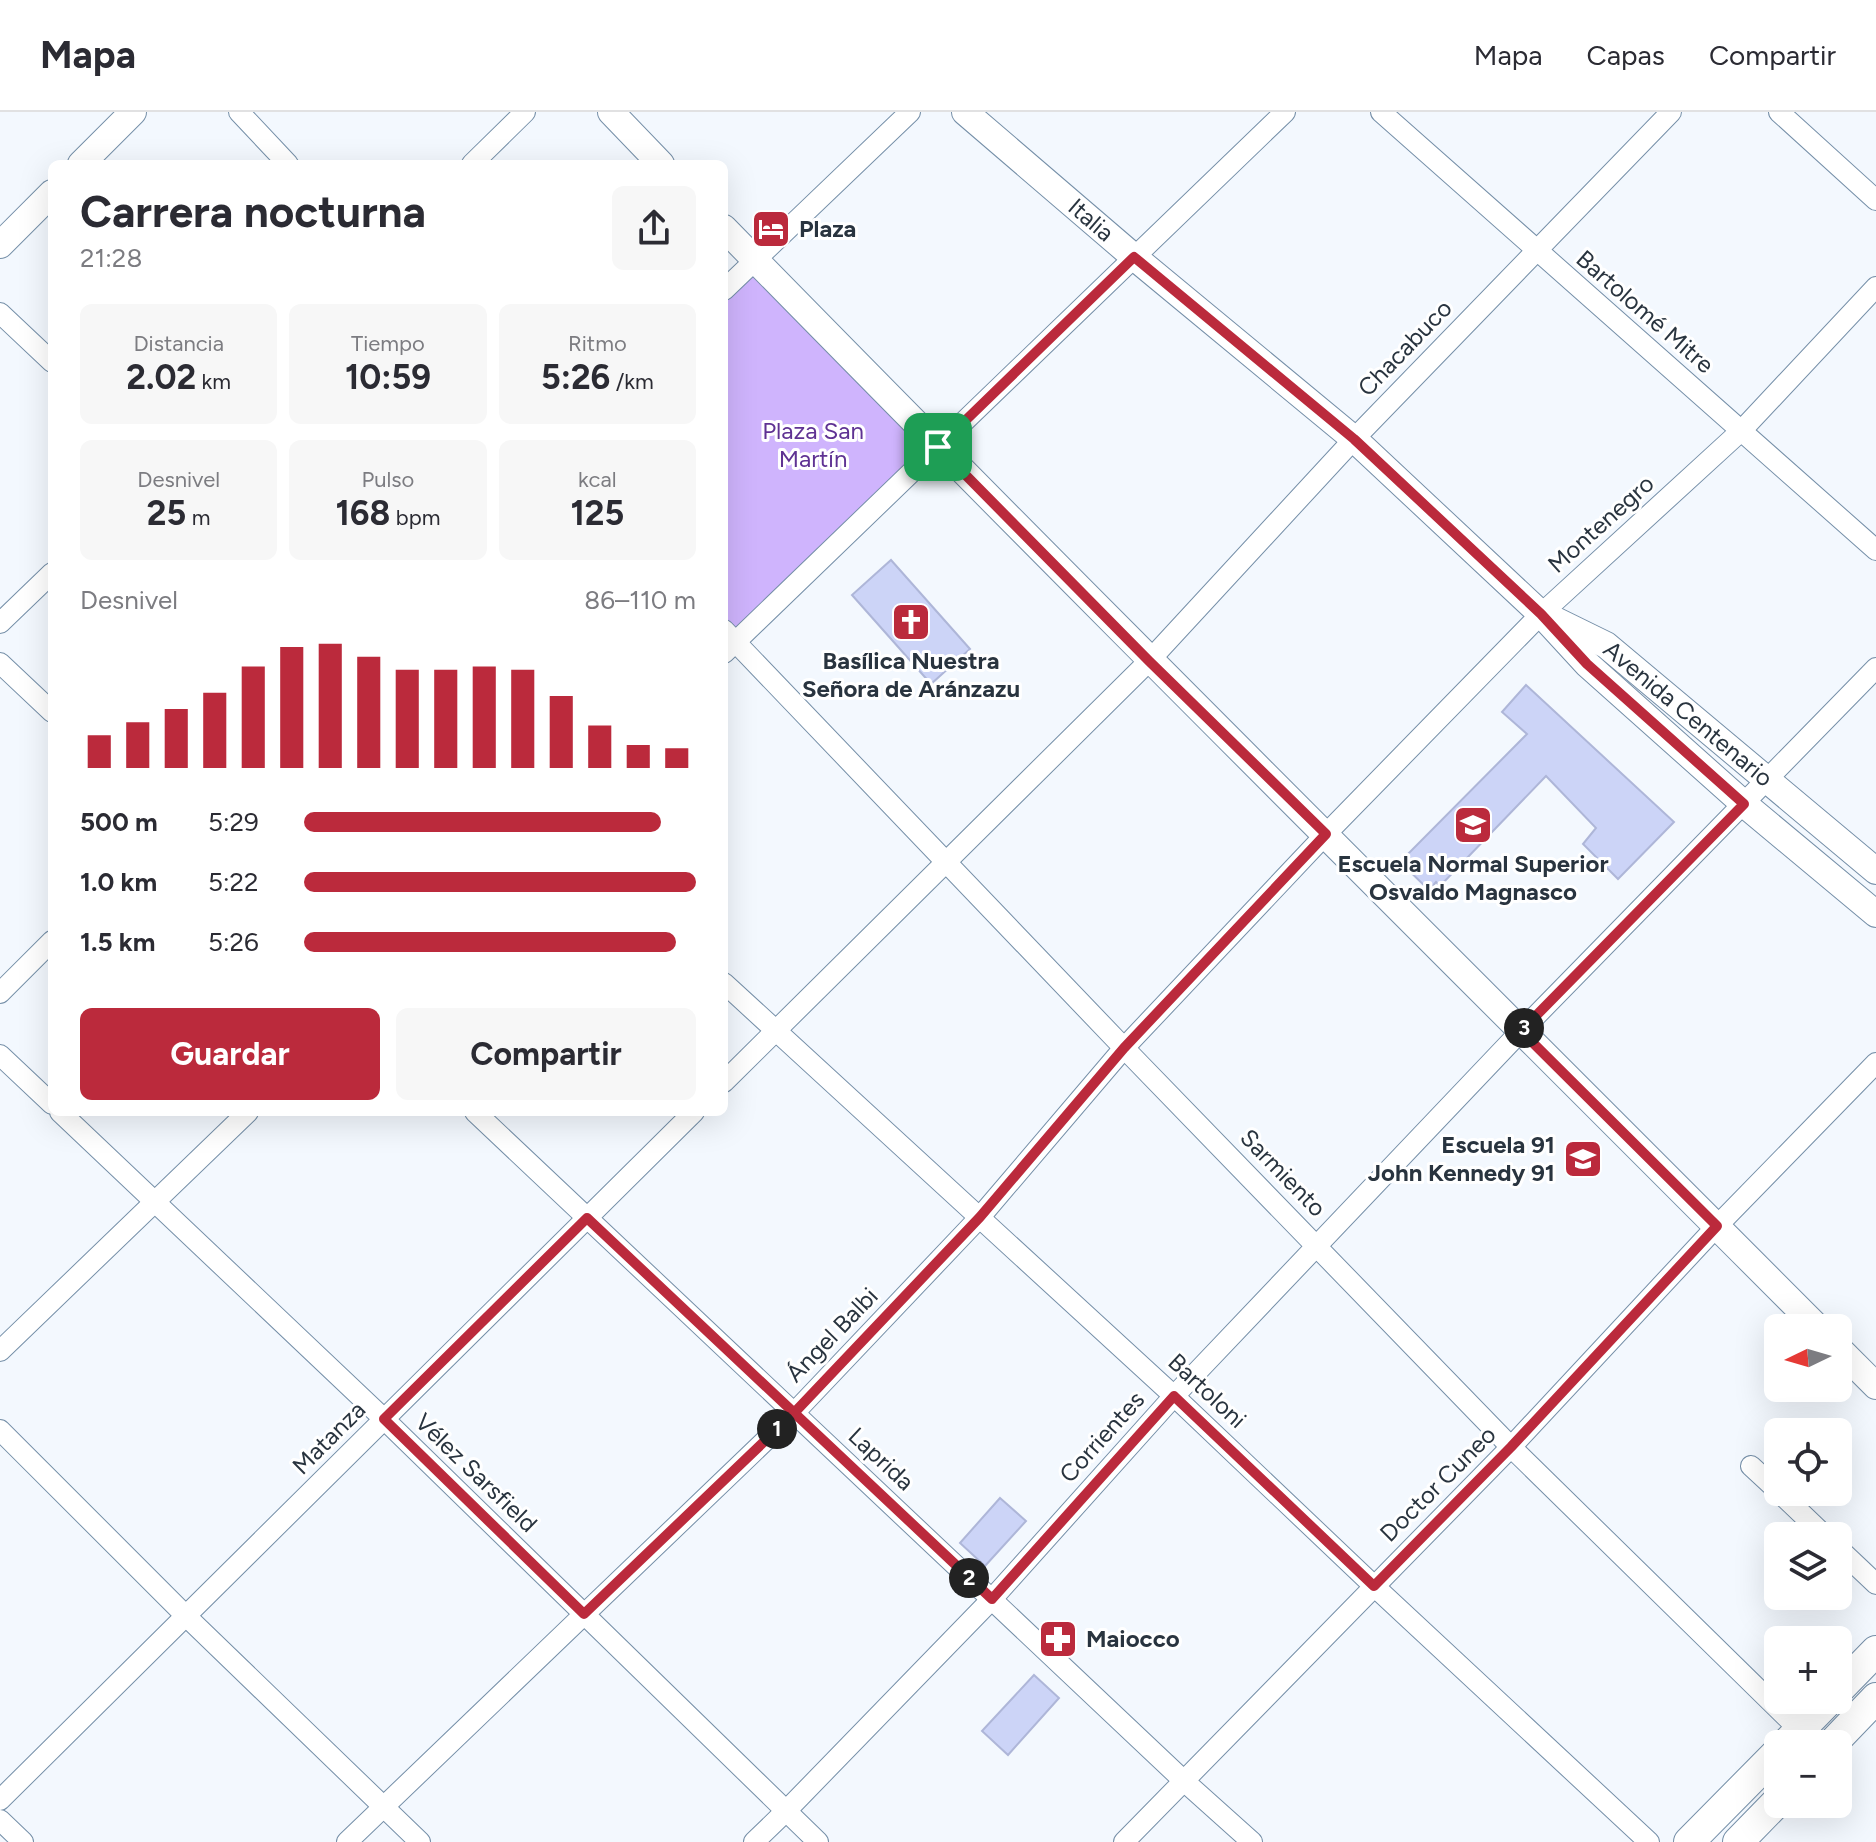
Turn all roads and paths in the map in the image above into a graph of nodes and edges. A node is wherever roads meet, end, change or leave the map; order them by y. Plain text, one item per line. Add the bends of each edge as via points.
1 (133, 112) edge
2 (239, 112) edge
3 (525, 112) edge
4 (611, 112) edge
5 (910, 112) edge
6 (965, 112) edge
7 (1285, 112) edge
8 (1381, 112) edge
9 (1671, 112) edge
10 (1779, 112) edge
11 (85, 160) edge
12 (284, 160) edge
13 (476, 160) edge
14 (657, 160) edge
15 (48, 197) edge
16 (1876, 200) edge
17 (728, 232) edge
18 (0, 245) edge
19 (1536, 251) junction
20 (1134, 257) junction
21 (755, 260) junction
22 (728, 286) edge
23 (1876, 287) edge
24 (0, 313) edge
25 (48, 358) edge
26 (1742, 430) junction
27 (1354, 439) junction
28 (938, 447) junction
29 (1876, 550) edge
30 (48, 577) edge
31 (1541, 614) junction
32 (0, 623) edge
33 (728, 641) edge
34 (1149, 661) junction
35 (0, 663) edge
36 (1876, 668) edge
37 (48, 708) edge
38 (1767, 780) junction
39 (1744, 804) junction
40 (1326, 834) junction
41 (947, 861) junction
42 (1876, 871) edge
43 (1876, 914) edge
44 (48, 945) edge
45 (728, 987) edge
46 (0, 993) edge
47 (776, 1030) junction
48 (1521, 1031) junction
49 (1124, 1048) junction
50 (0, 1055) edge
51 (1876, 1063) edge
52 (728, 1078) edge
53 (48, 1100) edge
54 (64, 1116) edge
55 (244, 1116) edge
56 (479, 1116) edge
57 (690, 1116) edge
58 (155, 1202) junction
59 (980, 1217) junction
60 (587, 1218) junction
61 (1717, 1226) junction
62 (1317, 1245) junction
63 (1804, 1314) edge
64 (0, 1351) edge
65 (1852, 1362) edge
66 (1876, 1386) edge
67 (1174, 1396) junction
68 (794, 1413) junction
69 (384, 1419) junction
70 (0, 1430) edge
71 (1511, 1447) junction
72 (1751, 1466) dead end
73 (1764, 1479) edge
74 (1793, 1506) edge
75 (1810, 1522) edge
76 (1852, 1561) edge
77 (1876, 1584) edge
78 (1374, 1586) junction
79 (992, 1599) junction
80 (584, 1614) junction
81 (186, 1616) junction
82 (1876, 1651) edge
83 (1852, 1676) edge
84 (1876, 1698) edge
85 (1818, 1714) edge
86 (1782, 1730) edge
87 (1805, 1730) edge
88 (1845, 1730) edge
89 (1764, 1771) edge
90 (1184, 1781) junction
91 (0, 1800) edge
92 (384, 1807) junction
93 (786, 1811) junction
94 (1764, 1815) edge
95 (0, 1820) edge
96 (23, 1842) edge
97 (347, 1842) edge
98 (420, 1842) edge
99 (754, 1842) edge
100 (818, 1842) edge
101 (1124, 1842) edge
102 (1252, 1842) edge
103 (1649, 1842) edge
104 (1689, 1842) edge
105 (1738, 1842) edge

1 - 11 street
2 - 12 street
3 - 13 street
4 - 14 street
5 - 21 street
6 - 20 street, Italia
7 - 20 street
8 - 19 street, Bartolomé Mitre
9 - 19 street, Chacabuco
10 - 16 street
15 - 18 street
17 - 21 street
19 - 26 street, Bartolomé Mitre
19 - 27 street, Chacabuco
20 - 27 street, Italia
20 - 28 street
21 - 22 street
21 - 28 street
23 - 26 street, Montenegro
24 - 25 street
26 - 29 street, Bartolomé Mitre
26 - 31 street, Montenegro
27 - 31 street, Italia
27 - 34 street, Chacabuco
28 - 33 street
28 - 34 street
30 - 32 street
31 - 38 street, Avenida Centenario via 1606,645
31 - 39 street, Avenida Centenario via 1587,664
31 - 40 street, Montenegro
33 - 41 street, Sarmiento
34 - 40 street
34 - 41 street
35 - 37 street
36 - 38 street, Corrientes
38 - 39 street, Corrientes
38 - 42 street, Avenida Centenario
39 - 43 street, Avenida Centenario
39 - 48 street, Corrientes
40 - 48 street
40 - 49 street, Ángel Balbi
41 - 47 street
41 - 49 street, Sarmiento
44 - 46 street
45 - 47 street, Bartoloni
47 - 52 street
47 - 59 street, Bartoloni
48 - 61 street
48 - 62 street, Corrientes
49 - 59 street, Ángel Balbi
49 - 62 street, Sarmiento
50 - 53 street
51 - 61 street, Doctor Cuneo
54 - 58 street, Vélez Sarsfield
55 - 58 street
56 - 60 street, Laprida
57 - 60 street, Matanza
58 - 64 street
58 - 69 street, Vélez Sarsfield
59 - 67 street, Bartoloni
59 - 68 street, Ángel Balbi
60 - 68 street, Laprida
60 - 69 street, Matanza
61 - 63 street
61 - 71 street, Doctor Cuneo
62 - 67 street, Corrientes
62 - 71 street, Sarmiento
65 - 66 street
67 - 78 street, Bartoloni
67 - 79 street, Corrientes
68 - 79 street, Laprida
68 - 80 street, Ángel Balbi
69 - 80 street, Vélez Sarsfield
69 - 81 street, Matanza
70 - 81 street
71 - 78 street, Doctor Cuneo
71 - 86 street, Sarmiento
72 - 73 street
74 - 75 street
76 - 77 street
78 - 90 street, Doctor Cuneo
78 - 103 street, Bartoloni
79 - 90 street, Laprida
79 - 93 street, Corrientes
80 - 92 street, Ángel Balbi
80 - 93 street, Vélez Sarsfield
81 - 91 street, Matanza
81 - 92 street
82 - 83 main road
84 - 88 main road
85 - 87 main road
89 - 104 main road
90 - 101 street, Doctor Cuneo
90 - 102 street, Laprida
92 - 97 street, Ángel Balbi
92 - 98 street
93 - 99 street, Corrientes
93 - 100 street, Vélez Sarsfield
94 - 105 main road
95 - 96 street

